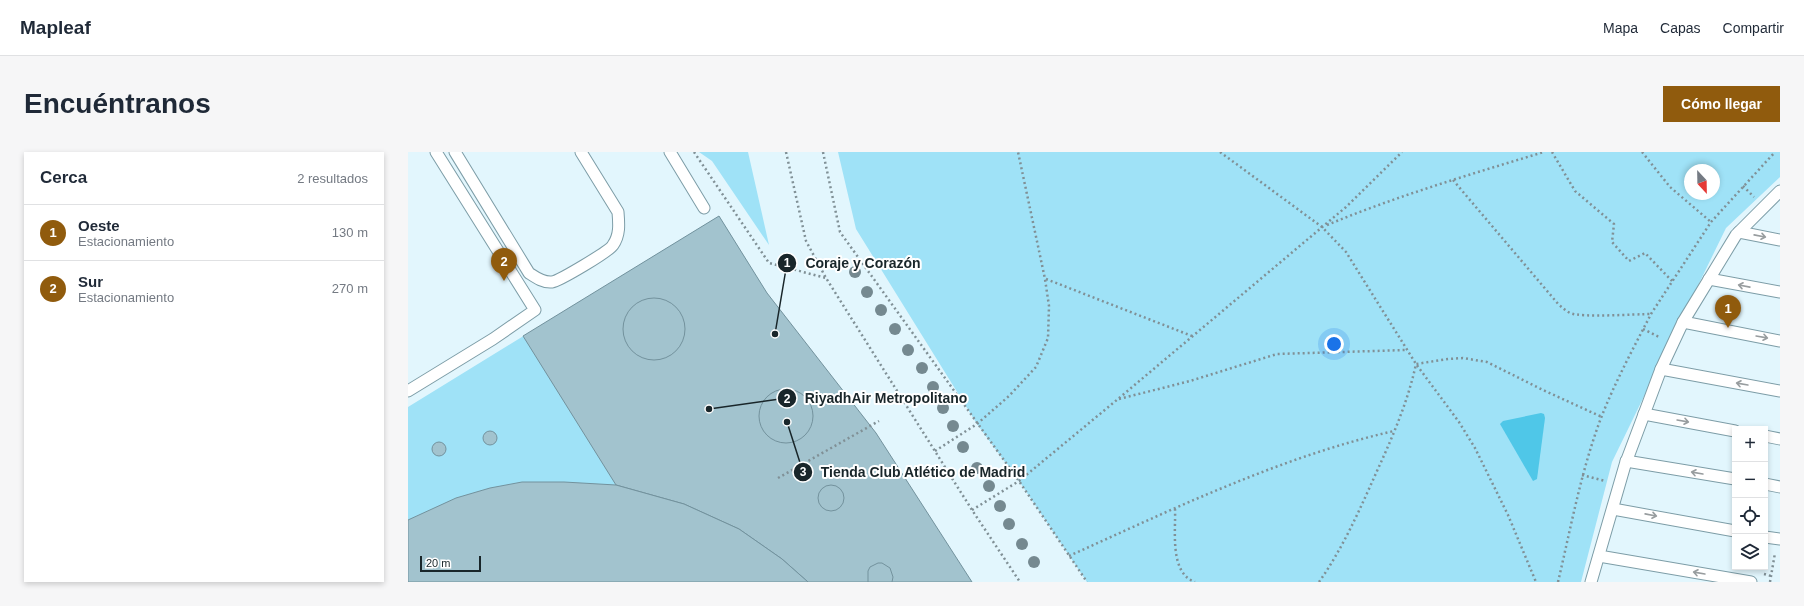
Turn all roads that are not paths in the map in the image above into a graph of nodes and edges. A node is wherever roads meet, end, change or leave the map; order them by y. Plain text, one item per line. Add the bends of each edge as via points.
1 (436, 152) edge
2 (455, 152) edge
3 (581, 152) edge
4 (670, 152) edge
5 (1780, 192) edge
6 (704, 208) dead end
7 (1739, 232) junction
8 (1780, 240) edge
9 (1709, 279) junction
10 (1780, 292) edge
11 (1683, 322) junction
12 (1780, 341) edge
13 (1661, 369) junction
14 (408, 391) edge
15 (1780, 391) edge
16 (1644, 414) junction
17 (1732, 430) edge
18 (1768, 437) edge
19 (1780, 439) edge
20 (1626, 461) junction
21 (1732, 479) edge
22 (1768, 485) edge
23 (1780, 487) edge
24 (1613, 508) junction
25 (1732, 530) edge
26 (1768, 537) edge
27 (1780, 539) edge
28 (1599, 556) junction
29 (1591, 582) edge
30 (1751, 582) edge

1 - 14 lane via 535,310
2 - 3 lane via 529,273 539,280 551,282 612,247 618,236 618,212
4 - 6 lane
5 - 7 lane
7 -> 8 lane
7 - 9 lane
10 -> 9 lane
9 - 11 lane
11 -> 12 lane
11 - 13 lane
15 -> 13 lane
13 - 16 lane
16 -> 17 lane
16 - 20 lane
18 - 19 lane
21 -> 20 lane
20 - 24 lane
22 - 23 lane
24 -> 25 lane
24 - 28 lane
26 - 27 lane
28 - 29 lane
30 -> 28 lane

